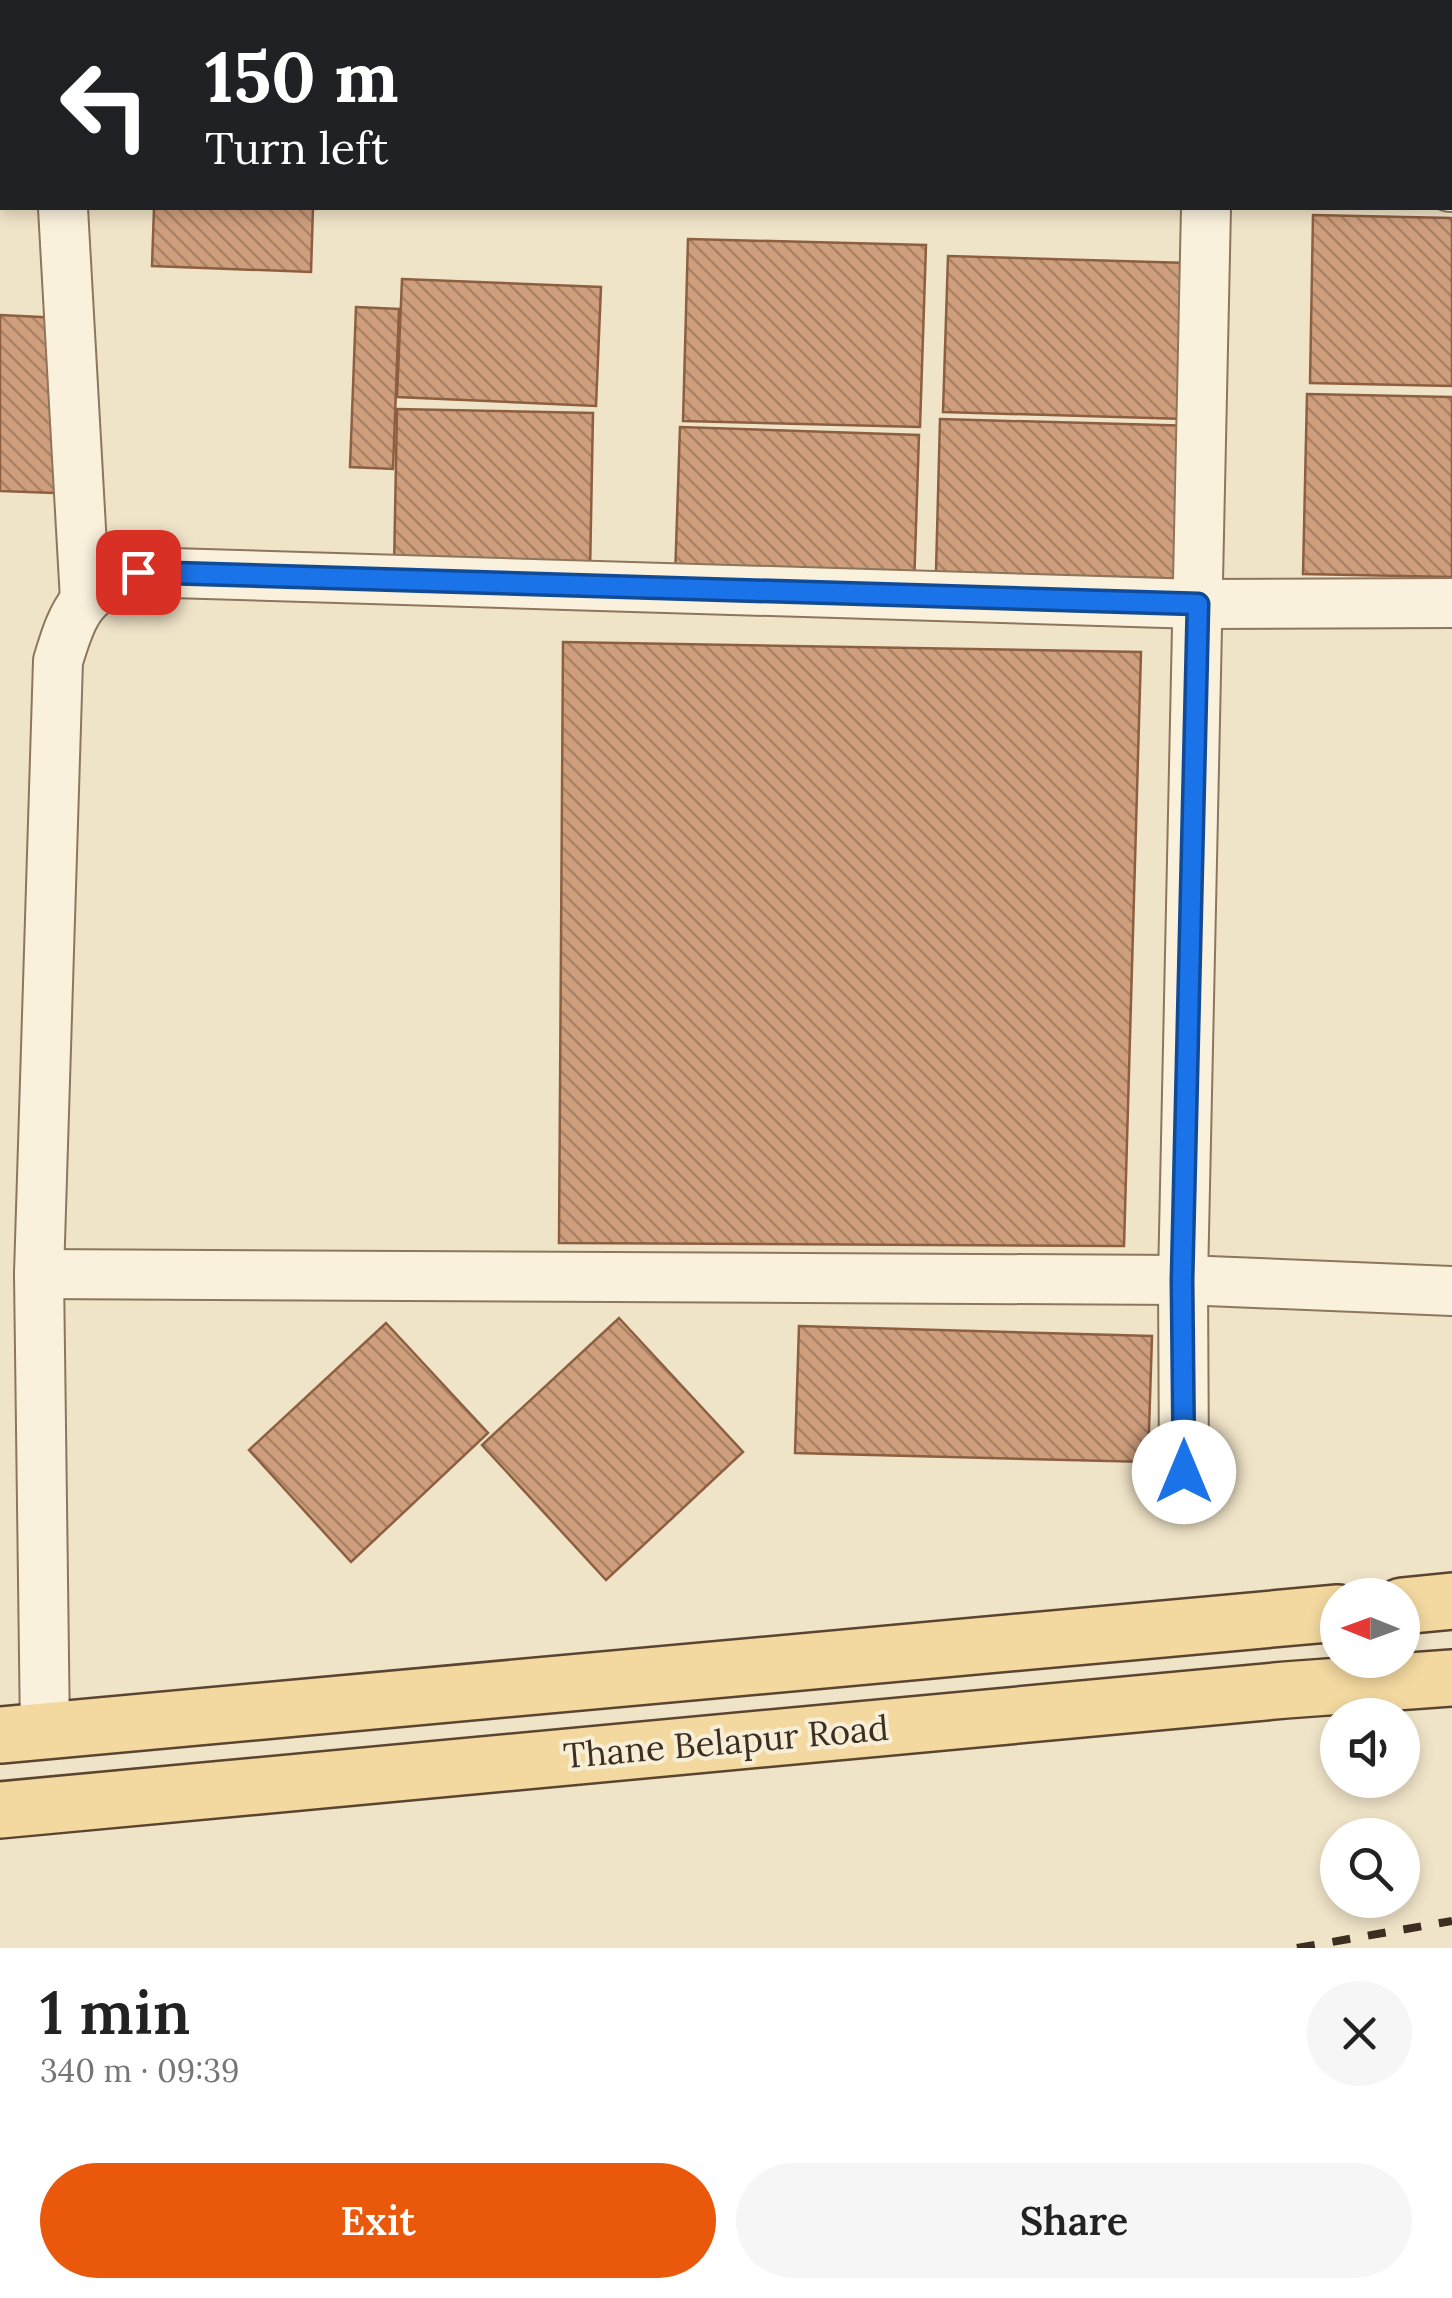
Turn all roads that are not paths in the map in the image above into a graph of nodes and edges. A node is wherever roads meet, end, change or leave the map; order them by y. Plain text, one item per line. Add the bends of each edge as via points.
1 (63, 210) edge
2 (1206, 210) edge
3 (85, 600) junction
4 (1452, 603) edge
5 (1198, 604) junction
6 (39, 1274) junction
7 (1182, 1280) junction
8 (1452, 1291) edge
9 (1184, 1472) dead end
10 (1452, 1601) edge
11 (1420, 1604) edge
12 (1320, 1615) edge
13 (1452, 1678) edge
14 (22, 1734) edge
15 (0, 1810) edge

1 - 3 lane
2 - 5 lane
3 - 5 lane via 106,582 138,572
3 - 6 lane via 58,661
4 - 5 lane
5 - 7 lane
6 - 7 lane
6 - 14 lane
7 - 8 lane
7 - 9 lane
10 - 11 main road
12 - 14 main road, Thane Belapur Road
13 - 15 main road, Thane Belapur Road

